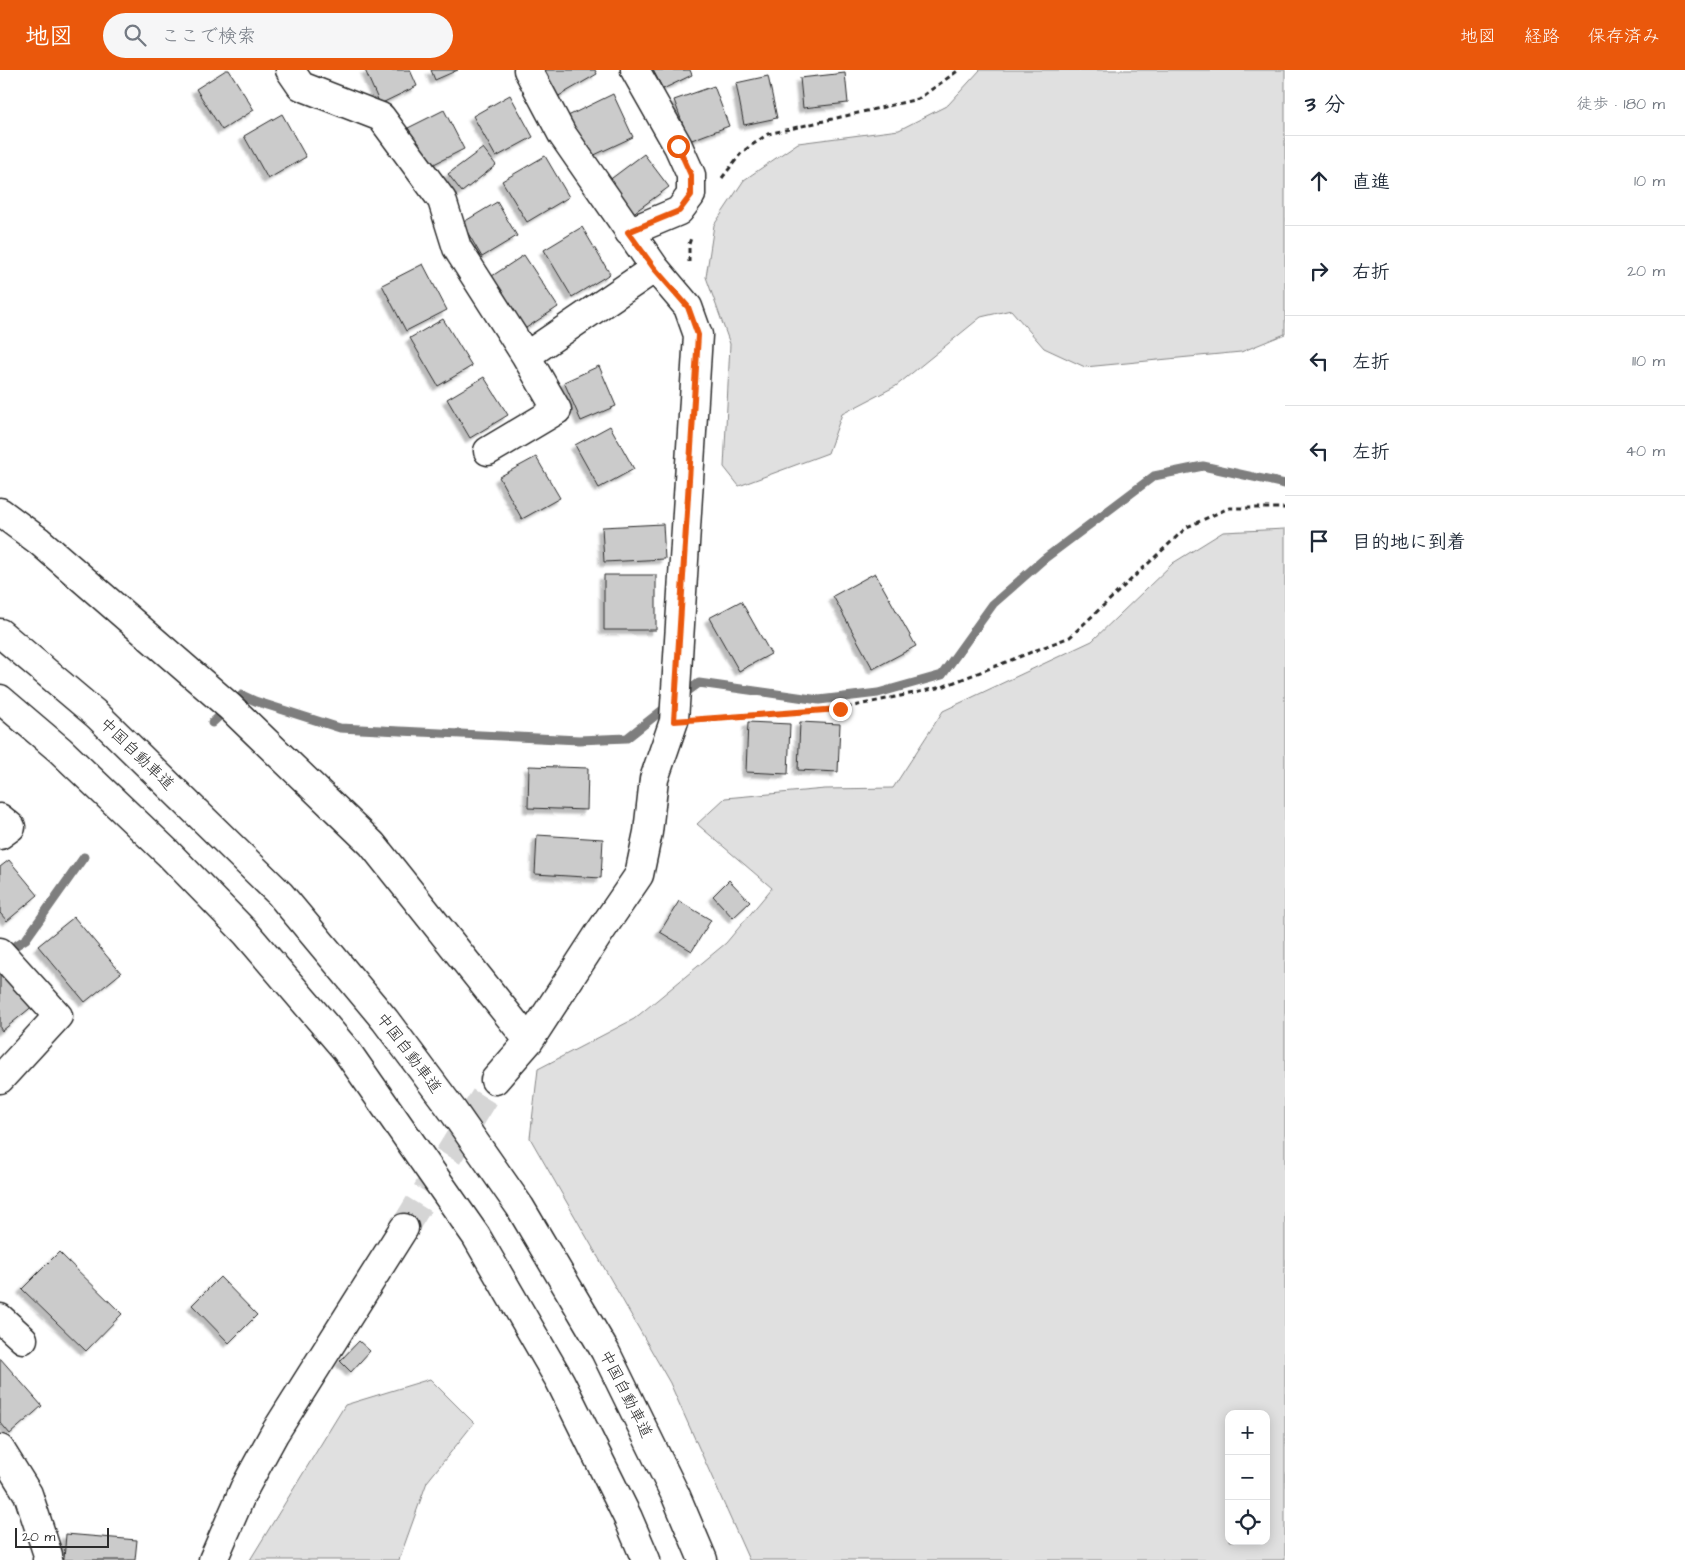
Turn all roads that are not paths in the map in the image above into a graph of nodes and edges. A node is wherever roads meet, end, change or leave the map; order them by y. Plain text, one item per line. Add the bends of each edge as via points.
1 (290, 70) edge
2 (528, 70) edge
3 (635, 70) edge
4 (628, 232) junction
5 (654, 268) junction
6 (526, 356) junction
7 (488, 451) dead end
8 (0, 512) edge
9 (0, 633) edge
10 (0, 699) edge
11 (0, 818) edge
12 (0, 835) edge
13 (0, 952) edge
14 (529, 1041) junction
15 (0, 1079) edge
16 (495, 1080) tunnel mouth
17 (404, 1228) tunnel mouth
18 (0, 1318) edge
19 (22, 1339) dead end
20 (0, 1449) edge
21 (47, 1560) edge
22 (213, 1560) edge
23 (646, 1560) edge
24 (703, 1560) edge

1 - 6 main road via 301,86 381,117 442,200 456,248
2 - 4 main road via 562,134
3 - 4 main road via 691,175 691,195 679,211
4 - 5 main road
5 - 6 main road
5 - 14 main road via 688,307 698,335 674,721 654,780 639,875
6 - 7 main road via 557,410
8 - 14 main road via 39,541 230,707 372,844
9 - 24 main road, 中国自動車道 via 97,716 280,894 385,1020 520,1207 605,1351 676,1496
10 - 23 main road via 60,750 194,880 246,933 346,1050 476,1236 560,1381
11 - 12 main road via 11,827
13 - 15 main road via 58,1016
14 - 16 main road
17 - 22 main road via 274,1434 244,1489
18 - 19 main road
20 - 21 main road via 28,1494

